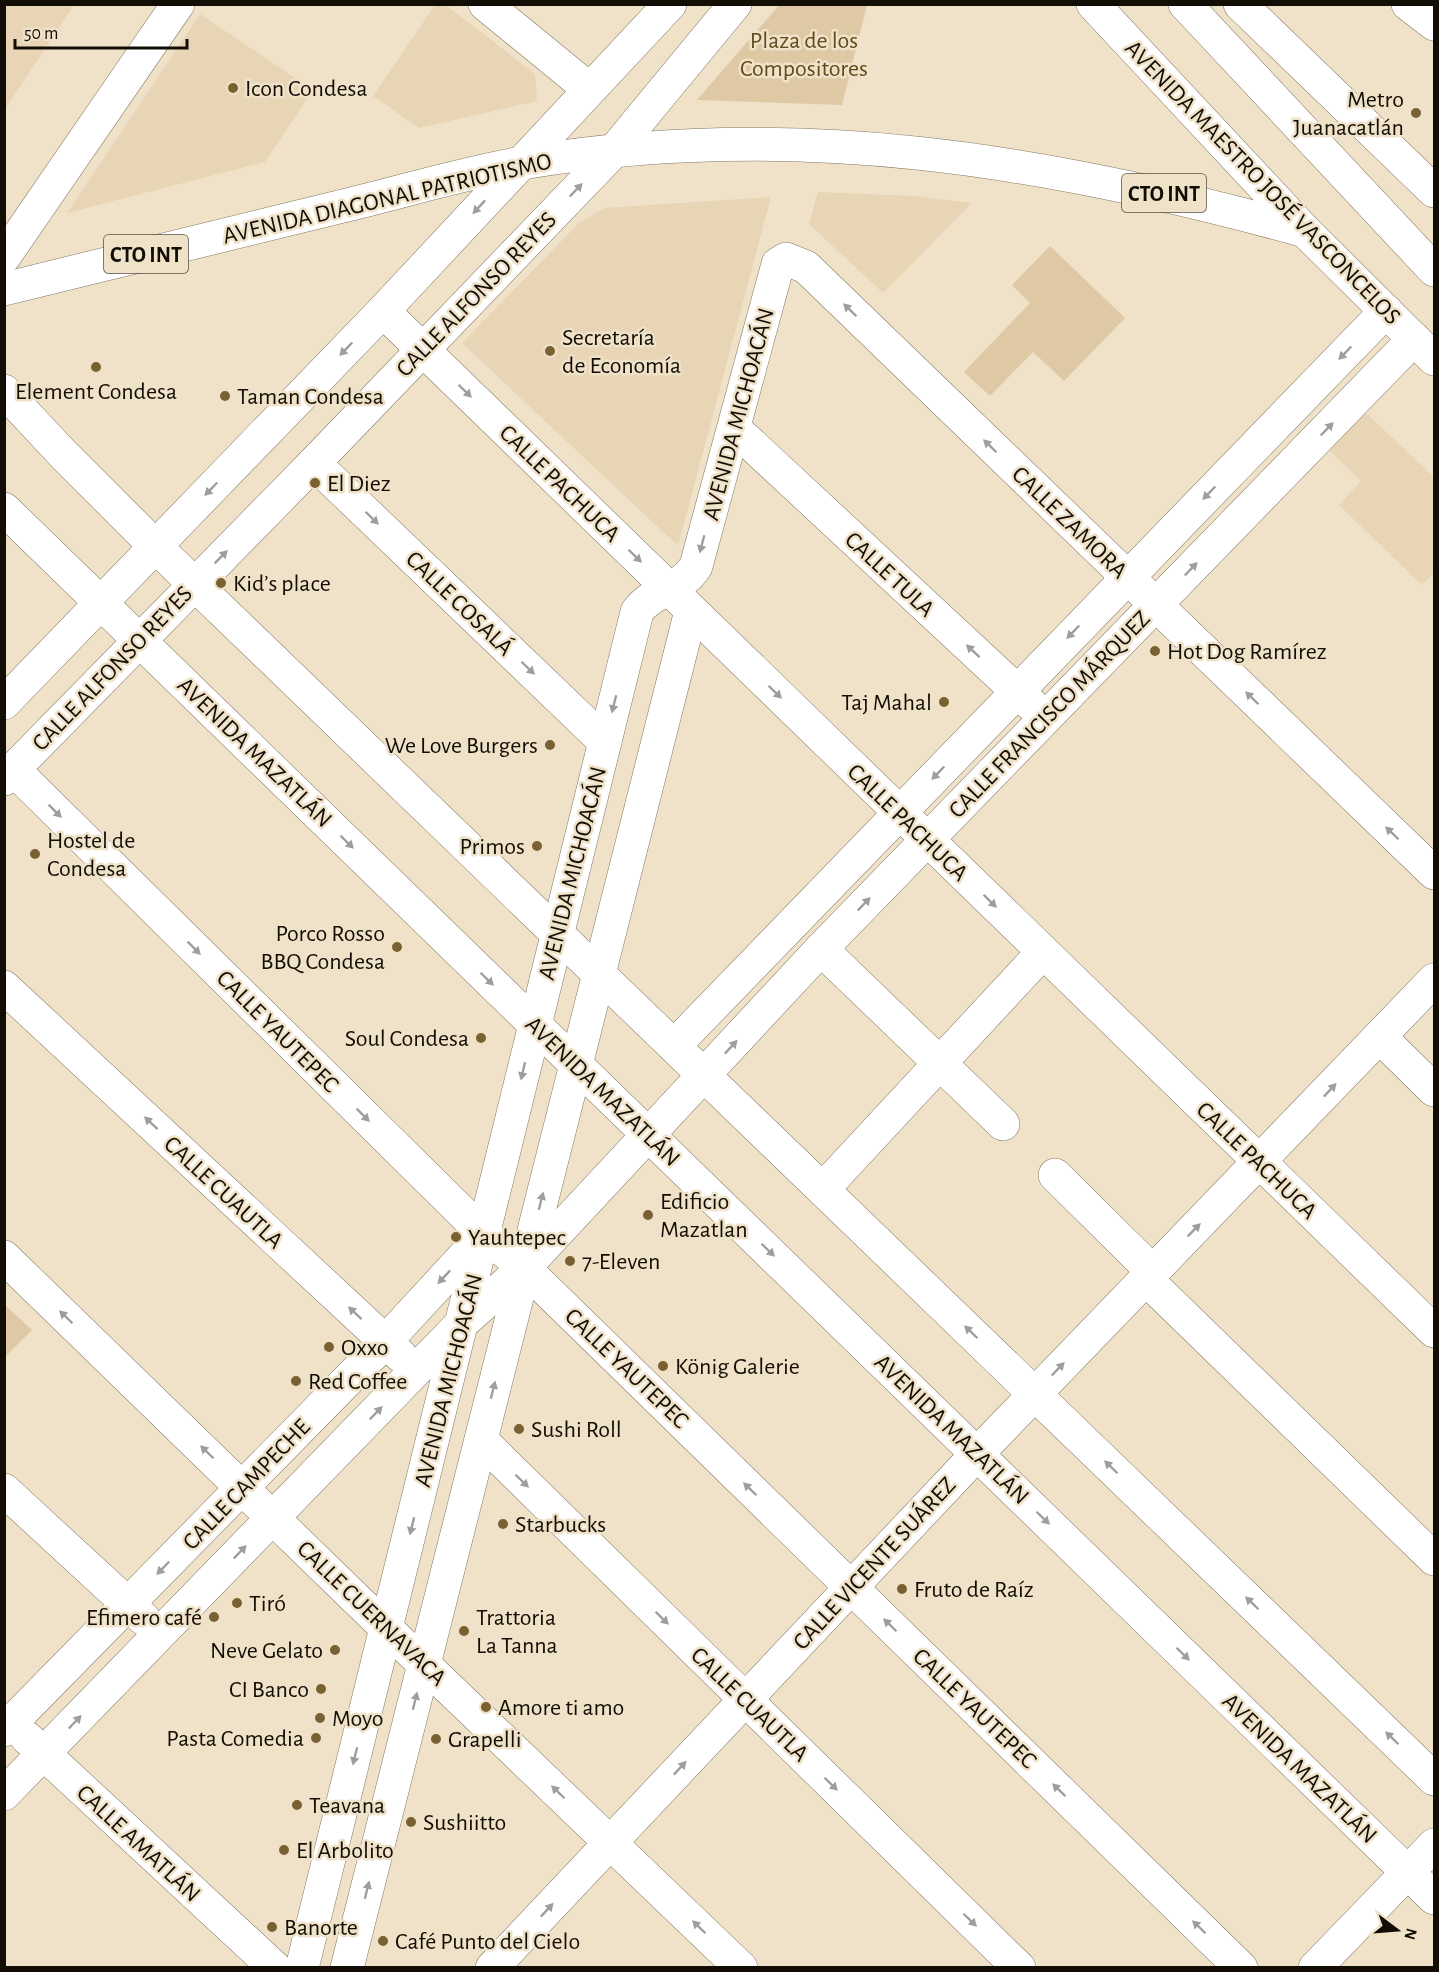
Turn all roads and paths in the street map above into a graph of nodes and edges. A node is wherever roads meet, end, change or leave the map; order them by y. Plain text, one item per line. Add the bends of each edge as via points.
1 (178, 4) edge
2 (485, 4) edge
3 (670, 4) edge
4 (735, 4) edge
5 (1093, 4) edge
6 (1185, 4) edge
7 (1408, 4) edge
8 (1246, 7) edge
9 (1434, 24) edge
10 (589, 89) junction
11 (613, 152) junction
12 (519, 164) junction
13 (1434, 190) edge
14 (1305, 231) junction
15 (4, 257) edge
16 (778, 264) joint
17 (1434, 270) edge
18 (4, 289) edge
19 (383, 311) junction
20 (1386, 311) junction
21 (1424, 349) edge
22 (423, 351) junction
23 (4, 392) edge
24 (735, 429) junction
25 (315, 463) junction
26 (4, 509) edge
27 (156, 546) junction
28 (1127, 577) junction
29 (195, 584) junction
30 (680, 600) junction
31 (101, 603) junction
32 (1156, 605) junction
33 (140, 640) junction
34 (1016, 691) junction
35 (8, 693) edge
36 (1047, 718) junction
37 (605, 742) junction
38 (9, 775) edge
39 (899, 813) junction
40 (927, 840) junction
41 (1434, 873) edge
42 (556, 932) junction
43 (821, 949) junction
44 (1043, 952) junction
45 (597, 974) junction
46 (1434, 980) edge
47 (4, 987) edge
48 (534, 1024) junction
49 (1380, 1037) junction
50 (674, 1046) junction
51 (575, 1063) junction
52 (940, 1063) junction
53 (705, 1075) junction
54 (1434, 1090) edge
55 (1003, 1124) dead end
56 (648, 1134) junction
57 (1261, 1163) junction
58 (1055, 1176) dead end
59 (823, 1190) junction
60 (484, 1234) junction
61 (4, 1257) edge
62 (524, 1268) junction
63 (1149, 1275) junction
64 (461, 1324) junction
65 (1434, 1331) edge
66 (386, 1341) junction
67 (417, 1370) junction
68 (1035, 1394) junction
69 (444, 1396) junction
70 (481, 1440) junction
71 (977, 1454) junction
72 (243, 1487) junction
73 (4, 1490) edge
74 (274, 1517) junction
75 (1434, 1560) edge
76 (851, 1587) junction
77 (128, 1604) junction
78 (386, 1628) junction
79 (160, 1634) junction
80 (424, 1664) junction
81 (745, 1699) junction
82 (7, 1724) edge
83 (44, 1754) junction
84 (1434, 1779) edge
85 (4, 1794) edge
86 (611, 1842) junction
87 (1434, 1845) edge
88 (1408, 1872) junction
89 (1434, 1898) edge
90 (275, 1968) edge
91 (302, 1968) edge
92 (347, 1968) edge
93 (492, 1968) edge
94 (741, 1968) edge
95 (1019, 1968) edge
96 (1241, 1968) edge
97 (1315, 1968) edge

1 - 15 main road
2 - 10 main road
3 - 10 main road
4 - 11 main road, CALLE ALFONSO REYES
5 - 14 main road, AVENIDA MAESTRO JOSÉ VASCONCELOS / CTO INT
6 - 17 main road
7 - 9 main road
8 - 13 main road
10 - 12 main road
11 - 12 main road, AVENIDA DIAGONAL PATRIOTISMO / CTO INT
11 - 14 main road, AVENIDA DIAGONAL PATRIOTISMO / CTO INT via 768,144 916,152 1110,182 1195,200
22 -> 11 main road, CALLE ALFONSO REYES
12 - 18 main road, AVENIDA DIAGONAL PATRIOTISMO / CTO INT
12 -> 19 main road
14 - 20 main road, AVENIDA MAESTRO JOSÉ VASCONCELOS / CTO INT
16 - 24 main road, AVENIDA MICHOACÁN
28 -> 16 main road, CALLE ZAMORA via 806,267 786,258
19 - 22 main road, CALLE PACHUCA
19 -> 27 main road
20 - 21 main road, AVENIDA MAESTRO JOSÉ VASCONCELOS / CTO INT
20 -> 28 main road, CALLE FRANCISCO MÁRQUEZ
32 -> 21 main road, CALLE FRANCISCO MÁRQUEZ
22 - 25 main road, CALLE ALFONSO REYES
22 -> 30 main road, CALLE PACHUCA
23 - 27 main road
24 -> 30 main road, AVENIDA MICHOACÁN via 696,566
34 -> 24 main road, CALLE TULA
29 -> 25 main road, CALLE ALFONSO REYES
25 -> 37 main road, CALLE COSALÁ
26 - 31 main road, AVENIDA MAZATLÁN
27 - 29 main road
27 - 31 main road
28 - 32 main road, CALLE ZAMORA
28 -> 34 main road, CALLE FRANCISCO MÁRQUEZ
29 - 33 main road, CALLE ALFONSO REYES
29 - 42 main road
30 -> 37 main road, AVENIDA MICHOACÁN via 646,600 637,612
30 -> 39 main road, CALLE PACHUCA
30 - 45 main road, AVENIDA MICHOACÁN
31 - 33 main road, AVENIDA MAZATLÁN
31 - 35 main road
32 - 36 main road, CALLE FRANCISCO MÁRQUEZ
41 -> 32 main road, CALLE ZAMORA
33 - 38 main road, CALLE ALFONSO REYES
33 -> 48 main road, AVENIDA MAZATLÁN
34 - 36 main road, CALLE TULA
34 -> 39 main road, CALLE FRANCISCO MÁRQUEZ
36 - 40 main road, CALLE FRANCISCO MÁRQUEZ
37 - 42 main road, AVENIDA MICHOACÁN
38 -> 60 main road, CALLE YAUTEPEC
39 - 40 main road, CALLE PACHUCA
39 - 50 main road, CALLE FRANCISCO MÁRQUEZ
43 -> 40 main road, CALLE FRANCISCO MÁRQUEZ
40 -> 44 main road, CALLE PACHUCA
42 - 45 main road
42 - 48 main road, AVENIDA MICHOACÁN
43 - 52 main road
53 -> 43 main road, CALLE FRANCISCO MÁRQUEZ
44 - 52 main road
44 - 57 main road, CALLE PACHUCA
45 - 50 main road
45 - 51 main road, AVENIDA MICHOACÁN
46 - 49 main road, CALLE VICENTE SUÁREZ
66 -> 47 main road, CALLE CUAUTLA
48 - 51 main road, AVENIDA MAZATLÁN
48 -> 60 main road, AVENIDA MICHOACÁN
49 - 54 main road
57 -> 49 main road, CALLE VICENTE SUÁREZ
50 - 53 main road
51 - 56 main road, AVENIDA MAZATLÁN
62 -> 51 main road, AVENIDA MICHOACÁN
52 - 55 main road
52 - 59 main road
53 - 56 main road, CALLE FRANCISCO MÁRQUEZ
53 - 59 main road
56 - 62 main road, CALLE FRANCISCO MÁRQUEZ
56 -> 71 main road, AVENIDA MAZATLÁN
63 -> 57 main road, CALLE VICENTE SUÁREZ
57 - 65 main road, CALLE PACHUCA
58 - 63 main road
68 -> 59 main road
60 - 62 main road, CALLE YAUTEPEC
60 - 64 main road, AVENIDA MICHOACÁN
60 -> 66 main road, CALLE CAMPECHE
72 -> 61 main road, CALLE CUERNAVACA
62 - 64 main road, CALLE FRANCISCO MÁRQUEZ
70 -> 62 main road, AVENIDA MICHOACÁN
76 -> 62 main road, CALLE YAUTEPEC
68 -> 63 main road, CALLE VICENTE SUÁREZ
63 - 75 main road
64 - 67 main road, CALLE CAMPECHE
64 - 69 main road, AVENIDA MICHOACÁN
66 - 67 main road, CALLE CUAUTLA
66 - 72 main road, CALLE CAMPECHE
67 - 69 main road, CALLE CUAUTLA
74 -> 67 main road, CALLE CAMPECHE
68 - 71 main road, CALLE VICENTE SUÁREZ
84 -> 68 main road
69 -> 78 main road, AVENIDA MICHOACÁN
70 - 80 main road, AVENIDA MICHOACÁN
70 -> 81 main road, CALLE CUAUTLA
71 - 76 main road, CALLE VICENTE SUÁREZ
71 -> 88 main road, AVENIDA MAZATLÁN
72 - 74 main road, CALLE CUERNAVACA
72 -> 77 main road, CALLE CAMPECHE
73 - 77 main road
74 - 78 main road, CALLE CUERNAVACA
79 -> 74 main road, CALLE CAMPECHE
76 - 81 main road, CALLE VICENTE SUÁREZ
96 -> 76 main road, CALLE YAUTEPEC
77 - 79 main road
77 - 82 main road, CALLE CAMPECHE
78 - 80 main road, CALLE CUERNAVACA
78 -> 91 main road, AVENIDA MICHOACÁN
83 -> 79 main road, CALLE CAMPECHE
86 -> 80 main road, CALLE CUERNAVACA
92 -> 80 main road, AVENIDA MICHOACÁN
86 -> 81 main road, CALLE VICENTE SUÁREZ
81 -> 95 main road, CALLE CUAUTLA
82 - 83 main road, CALLE AMATLÁN
83 - 85 main road, CALLE CAMPECHE
83 - 90 main road, CALLE AMATLÁN
93 -> 86 main road, CALLE VICENTE SUÁREZ
94 -> 86 main road, CALLE CUERNAVACA
87 - 88 main road
88 - 89 main road, AVENIDA MAZATLÁN
88 - 97 main road

